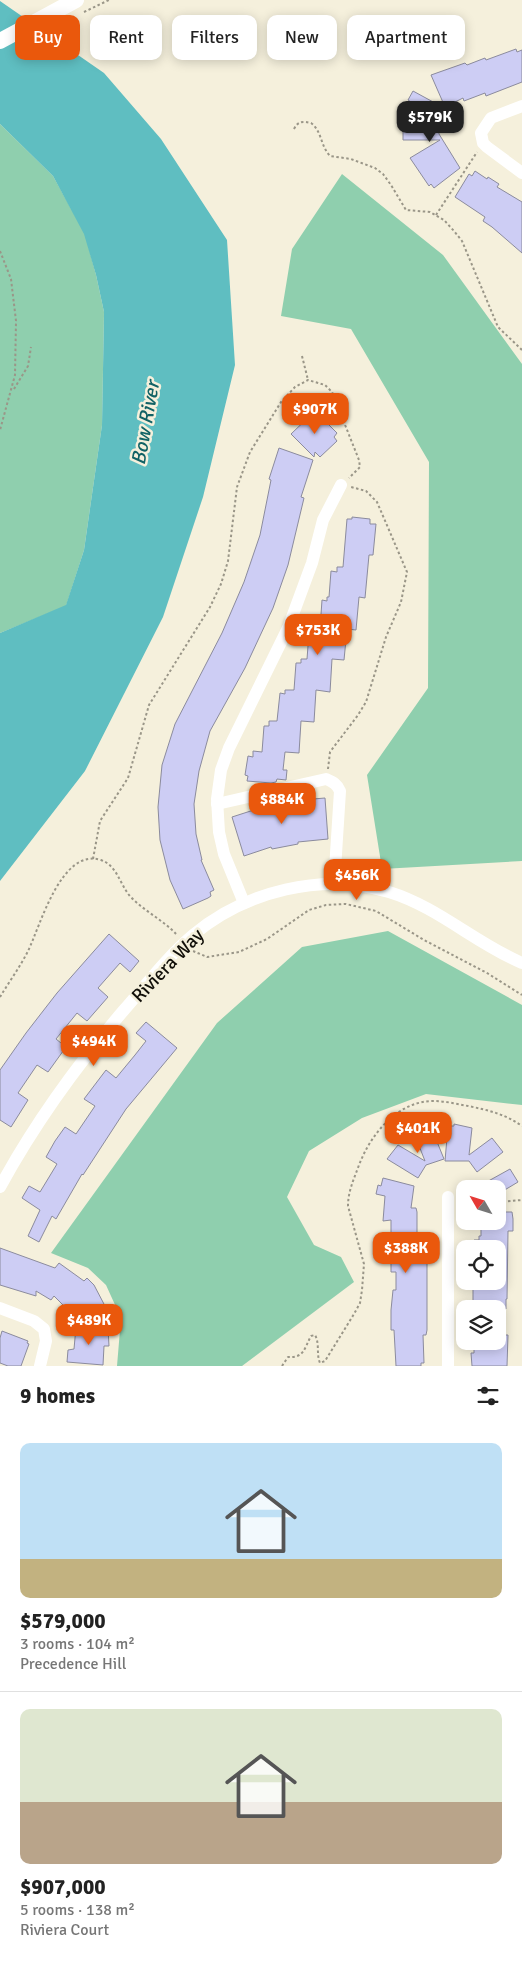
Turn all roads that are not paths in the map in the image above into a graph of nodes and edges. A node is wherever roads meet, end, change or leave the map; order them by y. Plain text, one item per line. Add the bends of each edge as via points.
1 (75, 6) edge
2 (0, 41) edge
3 (522, 106) edge
4 (522, 173) edge
5 (342, 485) road end
6 (217, 804) junction
7 (334, 885) junction
8 (244, 903) junction
9 (522, 963) edge
10 (0, 1187) edge
11 (448, 1197) dead end
12 (0, 1308) edge
13 (40, 1366) edge
14 (448, 1366) edge

1 - 2 main road
3 - 4 street via 490,118 481,133 483,142
5 - 6 street via 323,520 291,622 229,748 221,770
6 - 7 street via 326,779 338,786
6 - 8 street via 220,842
7 - 8 street, Riviera Way via 295,888
7 - 9 street, Riviera Way via 372,888 410,900
8 - 10 street, Riviera Way via 218,917 184,943 106,1031 74,1070 33,1130
11 - 14 street
12 - 13 street via 34,1321 44,1329 46,1342

